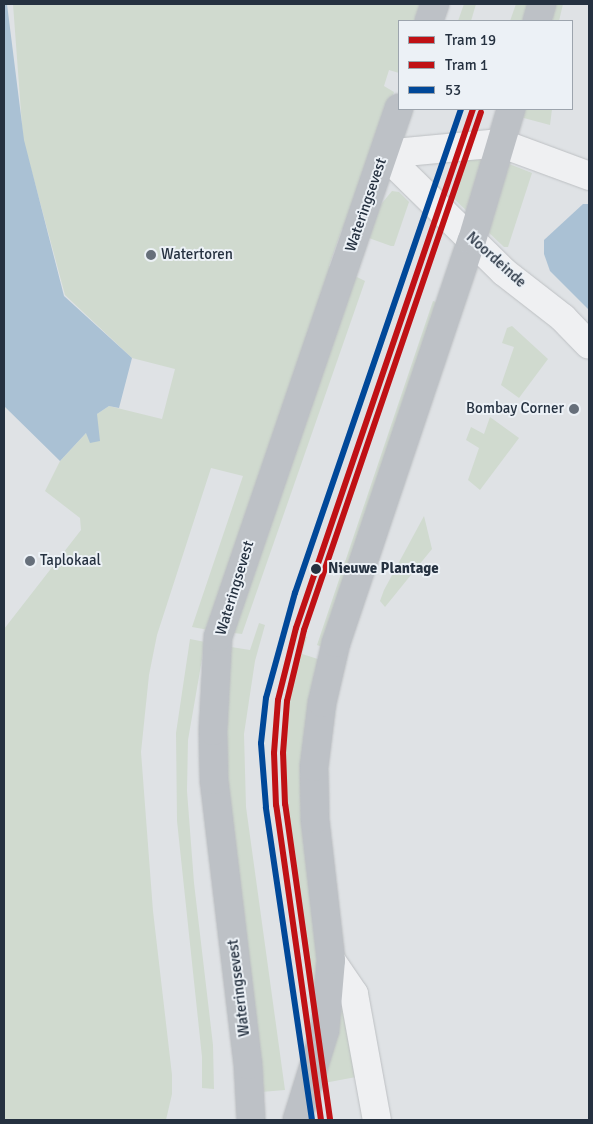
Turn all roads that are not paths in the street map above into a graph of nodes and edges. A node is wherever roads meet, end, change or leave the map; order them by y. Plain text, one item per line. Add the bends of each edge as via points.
1 (434, 4) edge
2 (542, 4) edge
3 (429, 20) edge
4 (537, 20) edge
5 (398, 110) edge
6 (511, 110) edge
7 (500, 143) junction
8 (384, 154) junction
9 (589, 176) edge
10 (472, 240) junction
11 (589, 345) edge
12 (332, 960) junction
13 (375, 1112) edge
14 (251, 1120) edge
15 (297, 1120) edge

1 - 3 main road
2 - 4 main road
5 - 8 main road, Wateringsevest
6 - 7 main road
7 - 8 street
7 - 9 street
7 - 10 main road
8 - 10 street, Noordeinde
8 - 14 main road, Wateringsevest via 218,637 214,780 248,1065
10 - 11 street, Noordeinde
10 - 12 main road via 368,542 336,643 322,703 314,767 315,819
12 - 13 street via 354,994
12 - 15 main road via 325,1030

